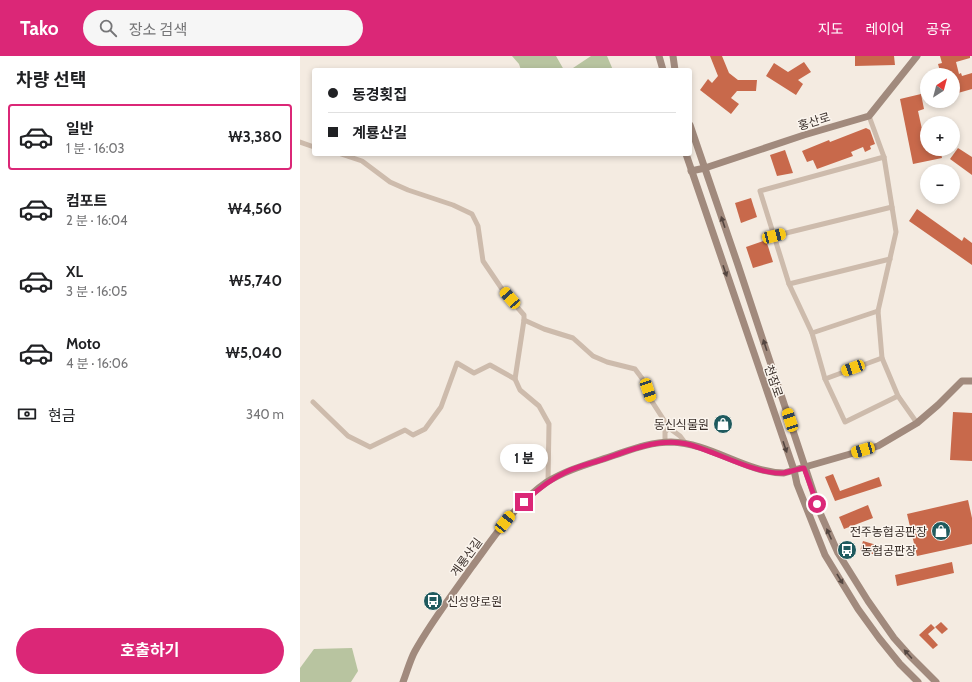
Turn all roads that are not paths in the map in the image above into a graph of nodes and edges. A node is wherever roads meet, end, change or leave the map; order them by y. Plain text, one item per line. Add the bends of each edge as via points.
1 (659, 56) edge
2 (673, 56) edge
3 (917, 56) edge
4 (662, 68) edge
5 (676, 68) edge
6 (869, 116) junction
7 (692, 131) edge
8 (300, 142) edge
9 (312, 146) edge
10 (347, 156) edge
11 (687, 156) edge
12 (884, 157) junction
13 (705, 168) junction
14 (691, 171) junction
15 (892, 207) junction
16 (774, 236) junction
17 (890, 259) junction
18 (790, 284) junction
19 (878, 311) junction
20 (524, 320) junction
21 (812, 333) junction
22 (882, 358) junction
23 (515, 379) junction
24 (825, 379) junction
25 (972, 381) edge
26 (898, 396) junction
27 (313, 402) dead end
28 (917, 423) junction
29 (669, 428) junction
30 (665, 443) junction
31 (686, 444) junction
32 (804, 468) junction
33 (794, 470) junction
34 (548, 482) junction
35 (403, 682) edge
36 (918, 682) edge
37 (936, 682) edge

1 - 4 street
2 - 5 street
3 - 6 street
6 - 12 street
6 - 13 street, 홍산로
7 - 13 street, 천잠로
8 - 9 street
10 - 20 street via 362,161 390,182 472,214 478,226 483,261 504,292 524,315
11 - 14 street, 천잠로
12 - 15 street
12 - 16 street via 760,191
13 - 14 street, 홍산로
32 -> 13 street, 천잠로
14 -> 33 street, 천잠로
15 - 16 street
15 - 17 street via 896,232
16 - 18 street
17 - 18 street
17 - 19 street
18 - 21 street
19 - 21 street
19 - 22 street
20 - 23 street
20 - 29 street via 573,338 593,356 635,369
21 - 24 street
22 - 24 street
22 - 26 street
23 - 27 street via 490,365 474,373 457,363 441,407 425,429 413,435 405,430 370,447 348,436
23 - 34 street via 520,390 539,406 549,424
24 - 26 street via 845,422
25 - 28 street via 962,381
26 - 28 street
28 - 32 street via 878,446
29 - 30 street via 665,432
29 - 31 street
30 - 31 street, 계룡산길
30 - 34 street, 계룡산길 via 643,446 568,471
31 - 33 street, 계룡산길 via 751,467 784,473
32 - 33 street, 계룡산길
37 -> 32 street, 천잠로 via 894,638 838,553
33 -> 36 street, 천잠로 via 825,555 878,638
34 - 35 street, 계룡산길 via 514,510 496,534 414,652

